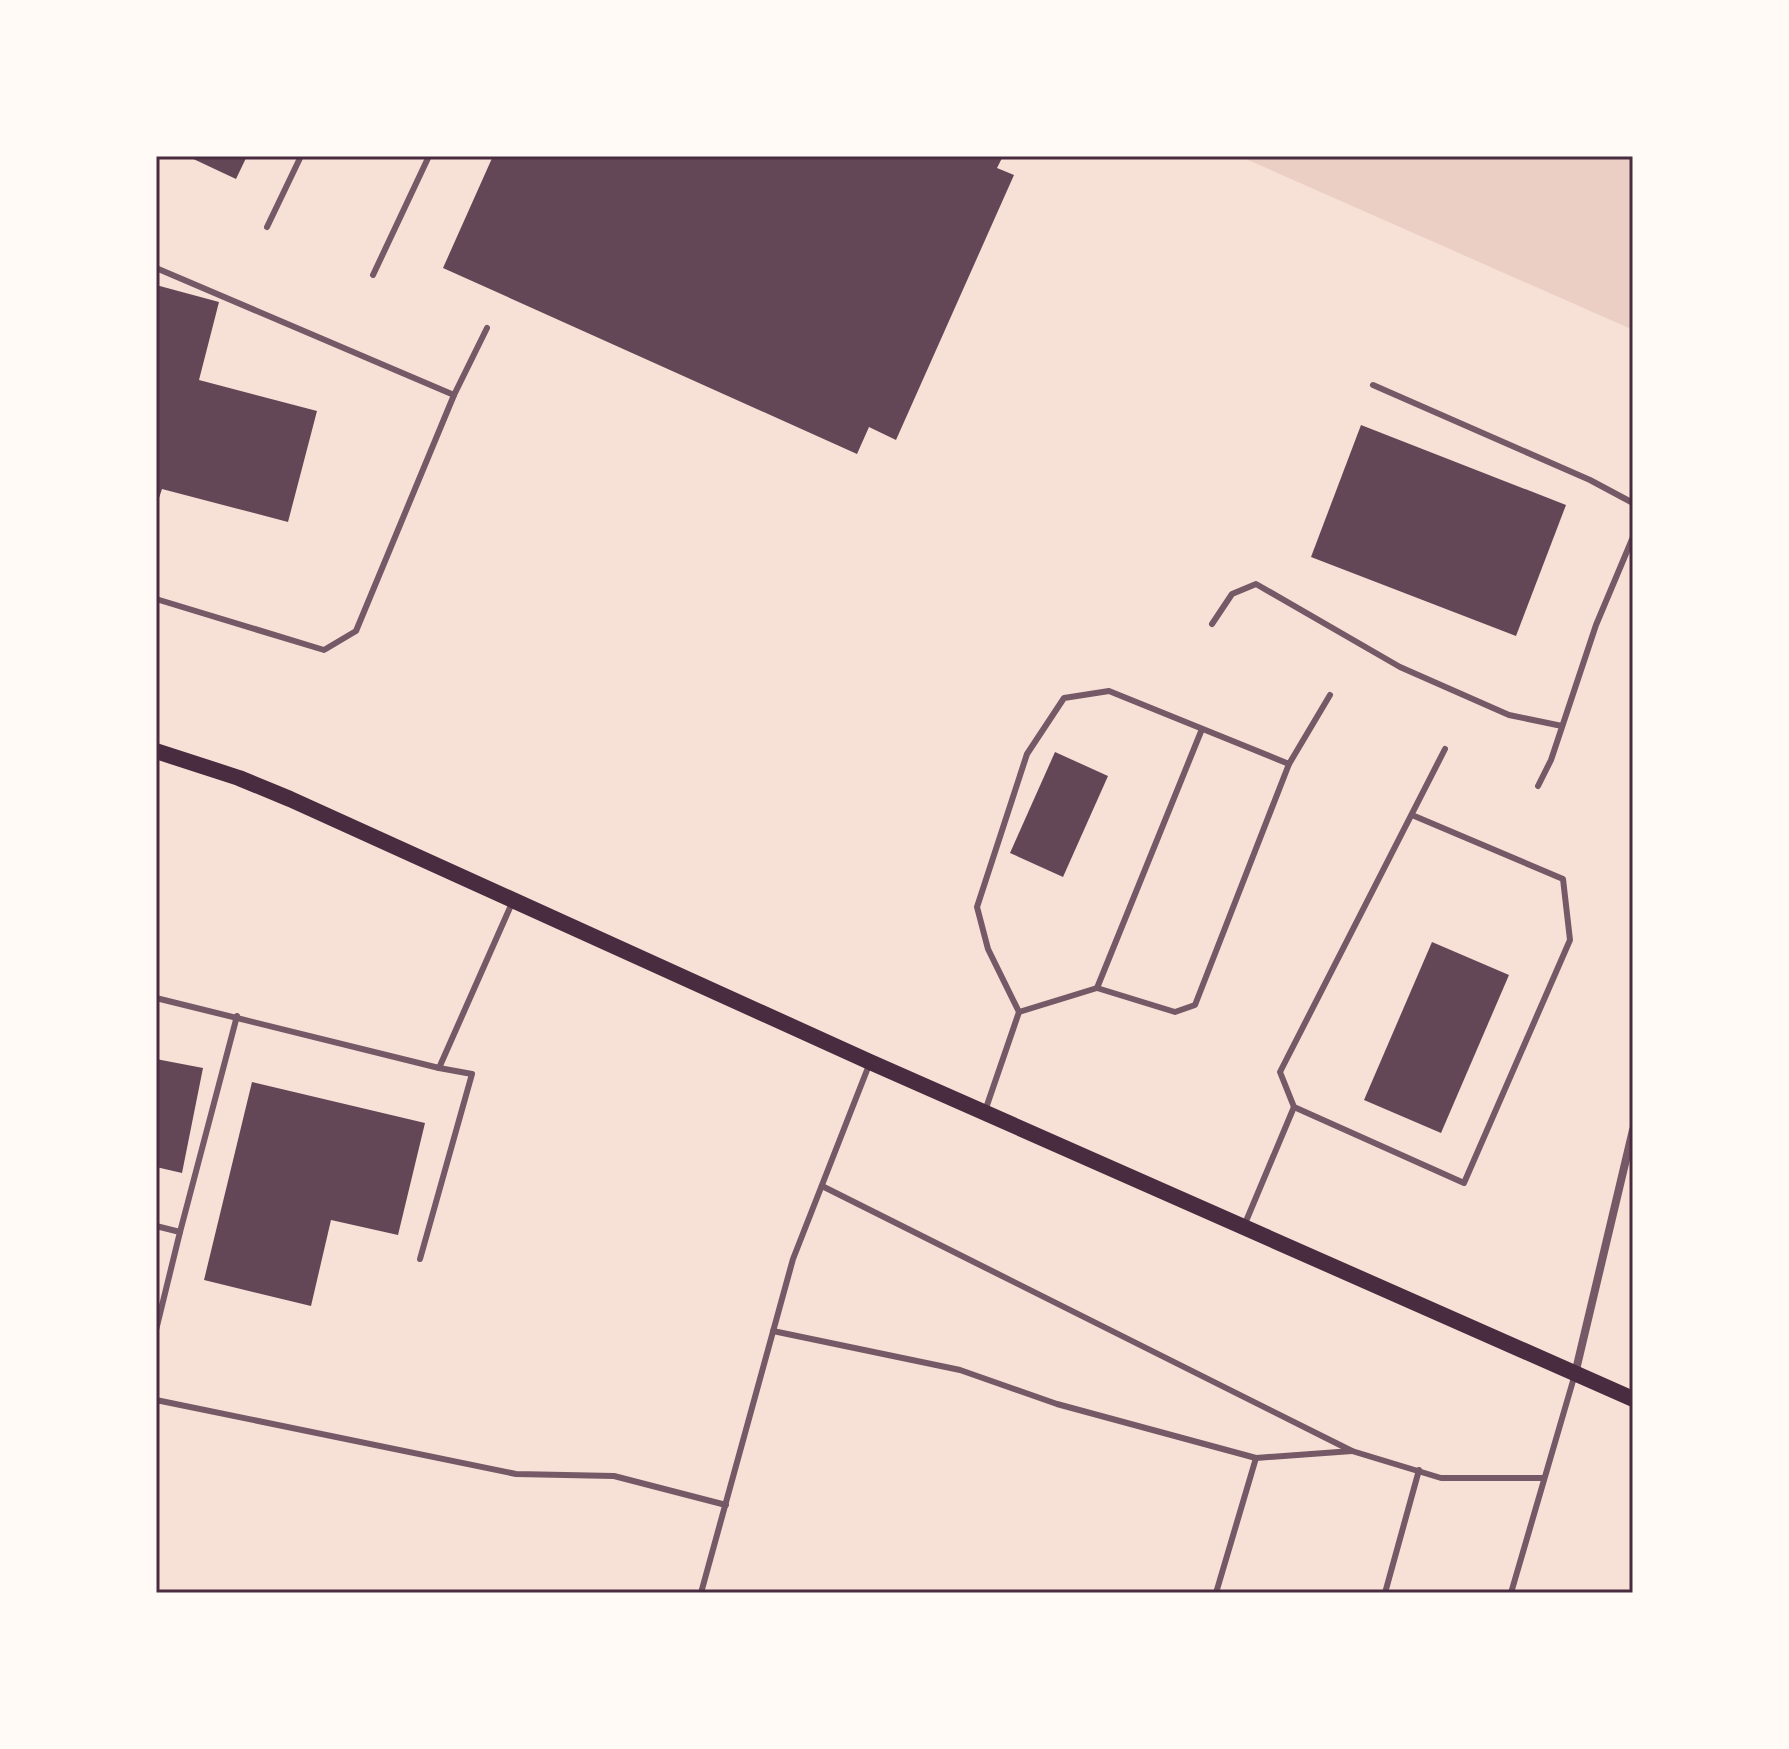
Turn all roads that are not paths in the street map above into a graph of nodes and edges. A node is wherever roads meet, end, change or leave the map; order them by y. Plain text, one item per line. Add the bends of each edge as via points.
1 (301, 156) edge
2 (429, 156) edge
3 (267, 227) dead end
4 (157, 268) edge
5 (373, 275) dead end
6 (487, 328) dead end
7 (1373, 385) dead end
8 (454, 395) junction
9 (1633, 503) edge
10 (1633, 537) edge
11 (156, 599) edge
12 (1212, 624) dead end
13 (1330, 695) dead end
14 (1562, 726) junction
15 (1202, 729) junction
16 (1445, 749) dead end
17 (156, 751) edge
18 (1289, 764) junction
19 (1538, 786) dead end
20 (1412, 815) junction
21 (514, 900) junction
22 (1097, 988) junction
23 (156, 998) edge
24 (1019, 1012) junction
25 (237, 1016) junction
26 (870, 1062) junction
27 (439, 1068) junction
28 (1294, 1107) junction
29 (985, 1111) junction
30 (1633, 1130) edge
31 (822, 1186) junction
32 (156, 1226) edge
33 (1244, 1226) junction
34 (180, 1232) junction
35 (420, 1259) dead end
36 (156, 1330) edge
37 (773, 1331) junction
38 (1575, 1374) junction
39 (1633, 1399) edge
40 (156, 1400) edge
41 (1352, 1451) junction
42 (1256, 1458) junction
43 (1419, 1470) junction
44 (1543, 1478) junction
45 (726, 1505) junction
46 (701, 1593) edge
47 (1216, 1593) edge
48 (1385, 1593) edge
49 (1511, 1593) edge

1 - 3 lane
2 - 5 lane
4 - 8 lane
6 - 8 lane
7 - 9 lane
8 - 11 lane via 356,631 324,650
10 - 14 lane
12 - 14 lane via 1232,594 1256,584 1400,667 1509,715
13 - 18 lane
14 - 19 lane
15 - 18 lane
15 - 22 lane
15 - 24 lane via 1109,691 1064,698 1027,754 977,907 988,949
16 - 20 lane
17 - 21 main road via 290,799
18 - 22 lane via 1195,1005 1175,1012
20 - 28 lane via 1280,1072
20 - 28 lane via 1563,879 1570,940 1464,1183
21 - 26 main road
21 - 27 lane
22 - 24 lane
23 - 25 lane
24 - 29 lane
25 - 27 lane
25 - 34 lane
26 - 29 main road
26 - 31 lane
27 - 35 lane via 472,1074
28 - 33 lane
29 - 33 main road
30 - 38 street
31 - 37 lane via 793,1259
31 - 41 lane
32 - 34 lane
33 - 38 main road
34 - 36 lane
37 - 42 lane via 960,1370 1057,1404
37 - 45 lane
38 - 39 main road
38 - 44 lane
40 - 45 lane via 516,1474 614,1476
41 - 42 lane
41 - 43 lane
42 - 47 lane
43 - 44 lane via 1441,1478
43 - 48 lane
44 - 49 lane
45 - 46 lane

